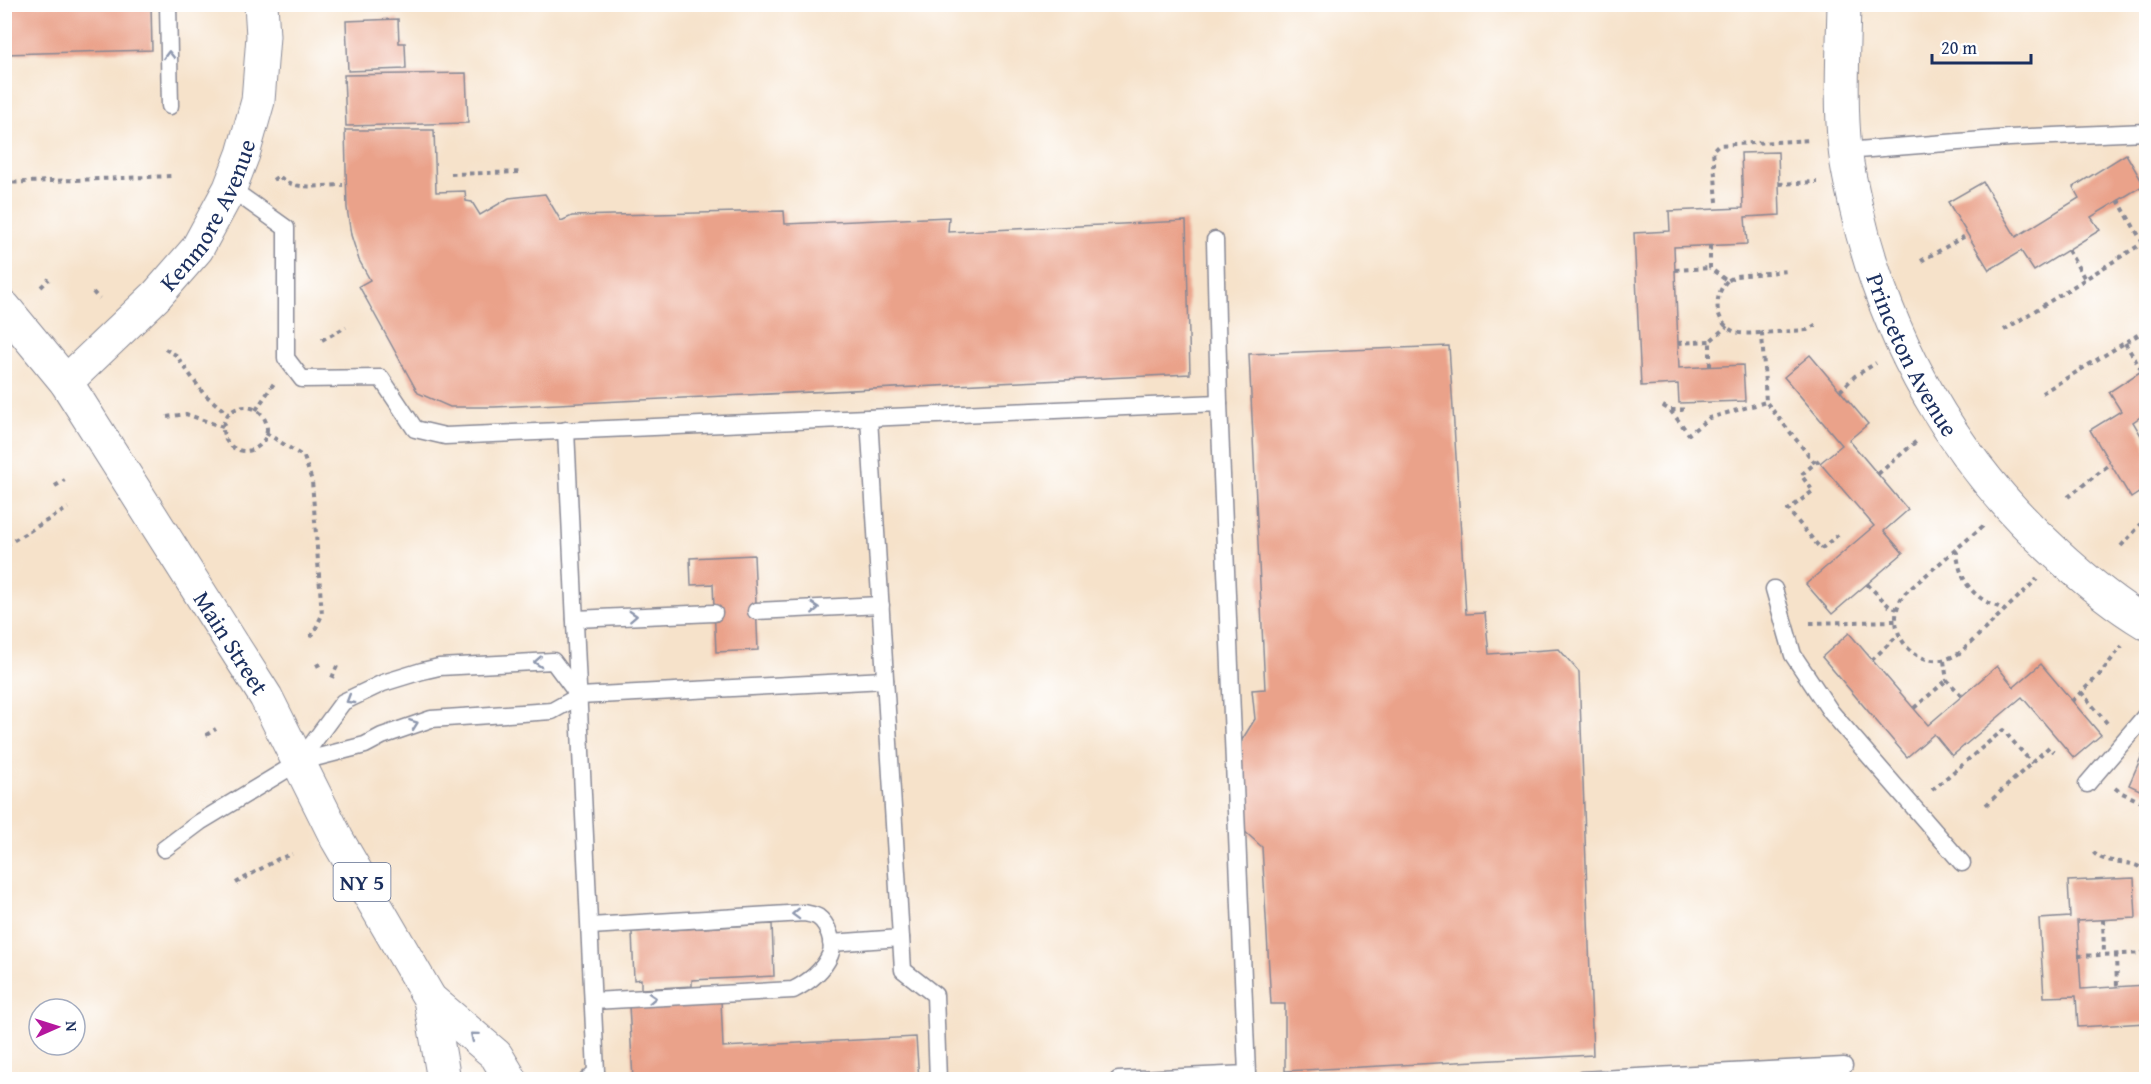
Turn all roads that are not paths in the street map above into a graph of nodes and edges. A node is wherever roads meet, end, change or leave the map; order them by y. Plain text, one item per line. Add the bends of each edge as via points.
1 (168, 4) edge
2 (261, 4) edge
3 (1844, 4) edge
4 (170, 106) dead end
5 (2146, 132) edge
6 (1845, 151) junction
7 (230, 188) junction
8 (1215, 240) dead end
9 (4, 307) edge
10 (66, 382) junction
11 (1219, 403) junction
12 (869, 418) junction
13 (566, 430) junction
14 (1774, 589) dead end
15 (881, 605) junction
16 (756, 611) dead end
17 (714, 613) dead end
18 (575, 619) junction
19 (2136, 633) edge
20 (885, 680) junction
21 (579, 696) junction
22 (2146, 715) edge
23 (299, 762) junction
24 (2087, 784) dead end
25 (164, 849) dead end
26 (1962, 863) dead end
27 (590, 927) junction
28 (901, 938) junction
29 (831, 943) junction
30 (430, 999) junction
31 (593, 1001) junction
32 (1844, 1066) dead end
33 (1247, 1077) edge
34 (444, 1080) edge
35 (511, 1080) edge
36 (587, 1080) edge
37 (939, 1080) edge
38 (1118, 1080) edge
39 (1581, 1080) edge

4 -> 1 lane
2 - 7 main road, Kenmore Avenue via 258,100
3 - 6 main road, Princeton Avenue
5 - 6 lane
6 - 19 main road, Princeton Avenue via 1864,241 1885,305 1946,426 2031,531
7 - 10 main road, Kenmore Avenue via 197,249 136,316
7 - 13 lane via 286,228 286,358 302,379 381,378 415,429 445,435
8 - 11 lane
9 - 10 main road, Main Street / NY 5
10 - 23 main road, Main Street / NY 5 via 266,697
11 - 12 lane
11 - 33 lane
12 - 13 lane
12 - 15 lane
13 - 18 lane
14 - 26 lane via 1793,655 1831,712
16 -> 15 lane
15 - 20 lane
18 -> 17 lane
18 - 21 lane
20 - 21 lane
20 - 28 lane
23 -> 21 lane via 365,745 431,718 552,711
21 -> 23 lane via 554,661 422,671 383,683 343,702
21 - 27 lane
22 - 24 lane
23 - 25 lane via 200,822
23 - 30 main road, Main Street / NY 5 via 337,839
29 -> 27 lane via 818,916 804,913
27 - 31 lane
28 - 29 lane
28 - 37 lane via 903,970 935,995
31 -> 29 lane via 793,990 815,975 830,955
30 - 34 main road, Main Street / NY 5
35 -> 30 main road, Main Street / NY 5 via 496,1055
31 - 36 lane via 596,1072
32 - 39 lane
33 - 38 lane

